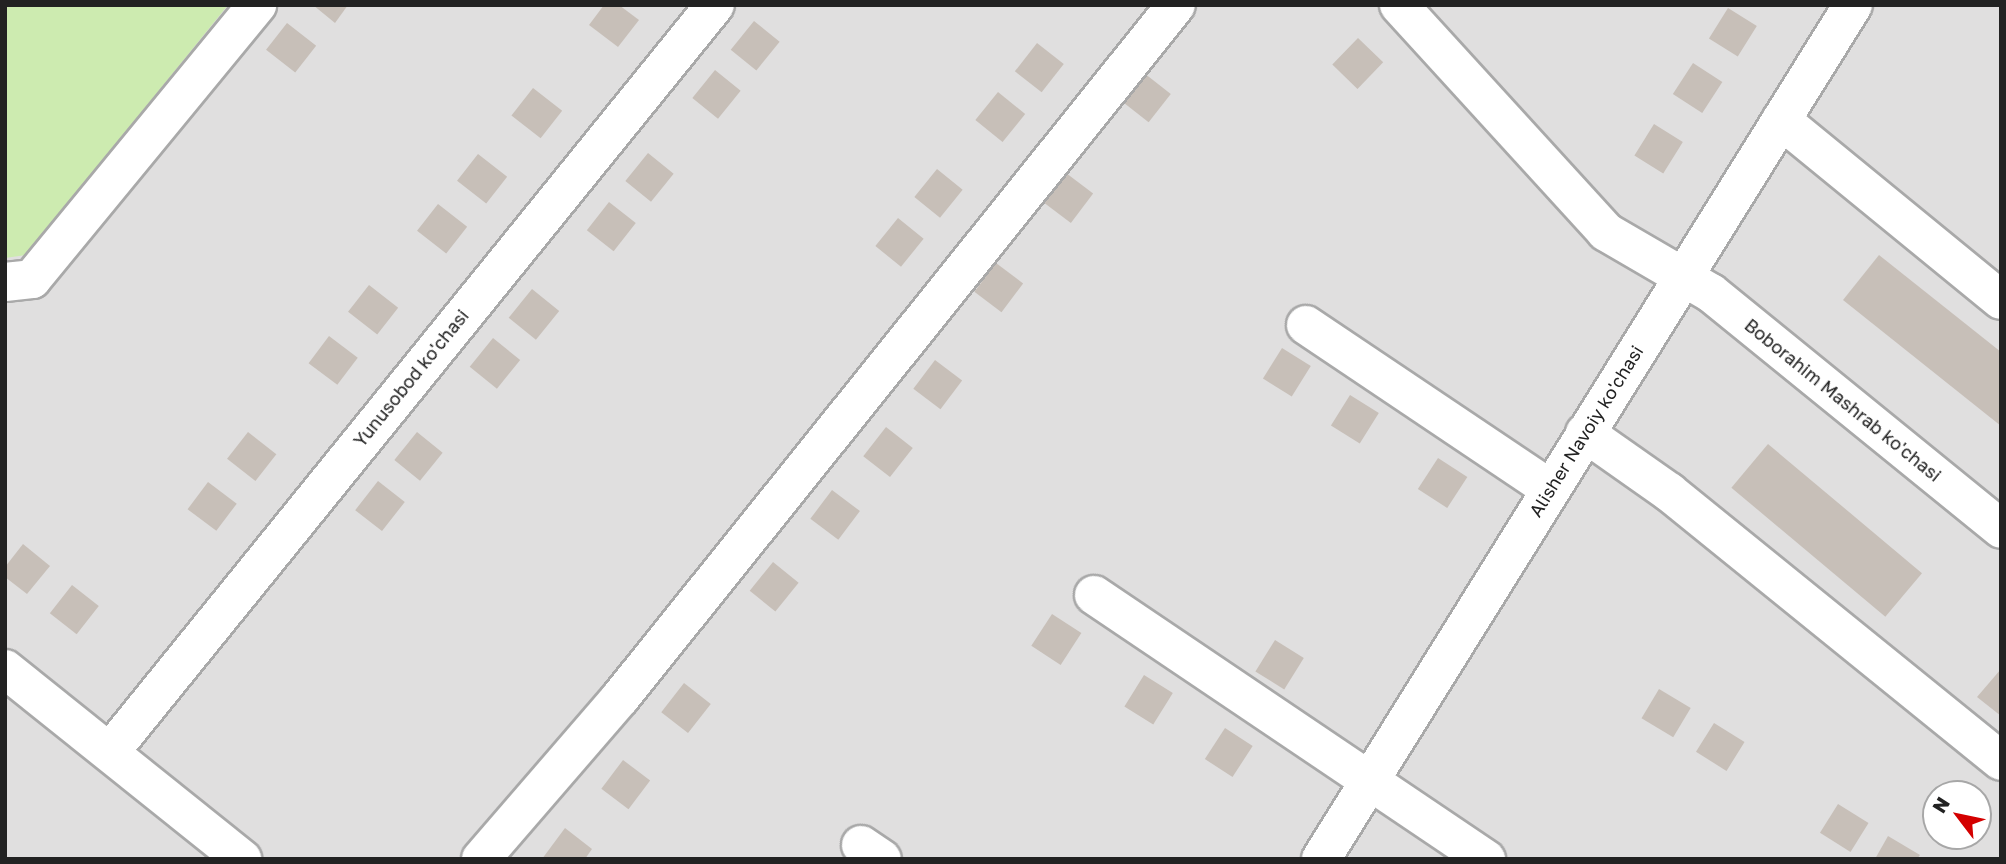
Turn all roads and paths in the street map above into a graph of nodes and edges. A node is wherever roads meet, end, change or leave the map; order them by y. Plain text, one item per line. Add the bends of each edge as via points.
1 (257, 5) edge
2 (715, 5) edge
3 (1176, 5) edge
4 (1399, 5) edge
5 (1853, 5) edge
6 (1781, 120) junction
7 (1682, 276) junction
8 (5, 282) edge
9 (2001, 300) edge
10 (1306, 325) dead end
11 (1585, 433) junction
12 (1549, 489) junction
13 (2001, 529) edge
14 (1094, 595) dead end
15 (5, 669) edge
16 (110, 752) junction
17 (2001, 761) edge
18 (1371, 777) junction
19 (242, 859) edge
20 (481, 859) edge
21 (1321, 859) edge
22 (1486, 859) edge

1 - 8 street via 32,279
2 - 16 street, Yunusobod ko'chasi
3 - 20 street via 628,687
4 - 7 street, Boborahim Mashrab ko'chasi via 1606,232
5 - 6 street, Alisher Navoiy ko'chasi
6 - 7 street, Alisher Navoiy ko'chasi
6 - 9 street
7 - 11 street, Alisher Navoiy ko'chasi
7 - 13 street, Boborahim Mashrab ko'chasi via 1712,293
10 - 12 street
11 - 12 street, Alisher Navoiy ko'chasi
11 - 17 street via 1669,492
12 - 18 street, Alisher Navoiy ko'chasi
14 - 18 street
15 - 16 street
16 - 19 street
18 - 21 street, Alisher Navoiy ko'chasi
18 - 22 street

